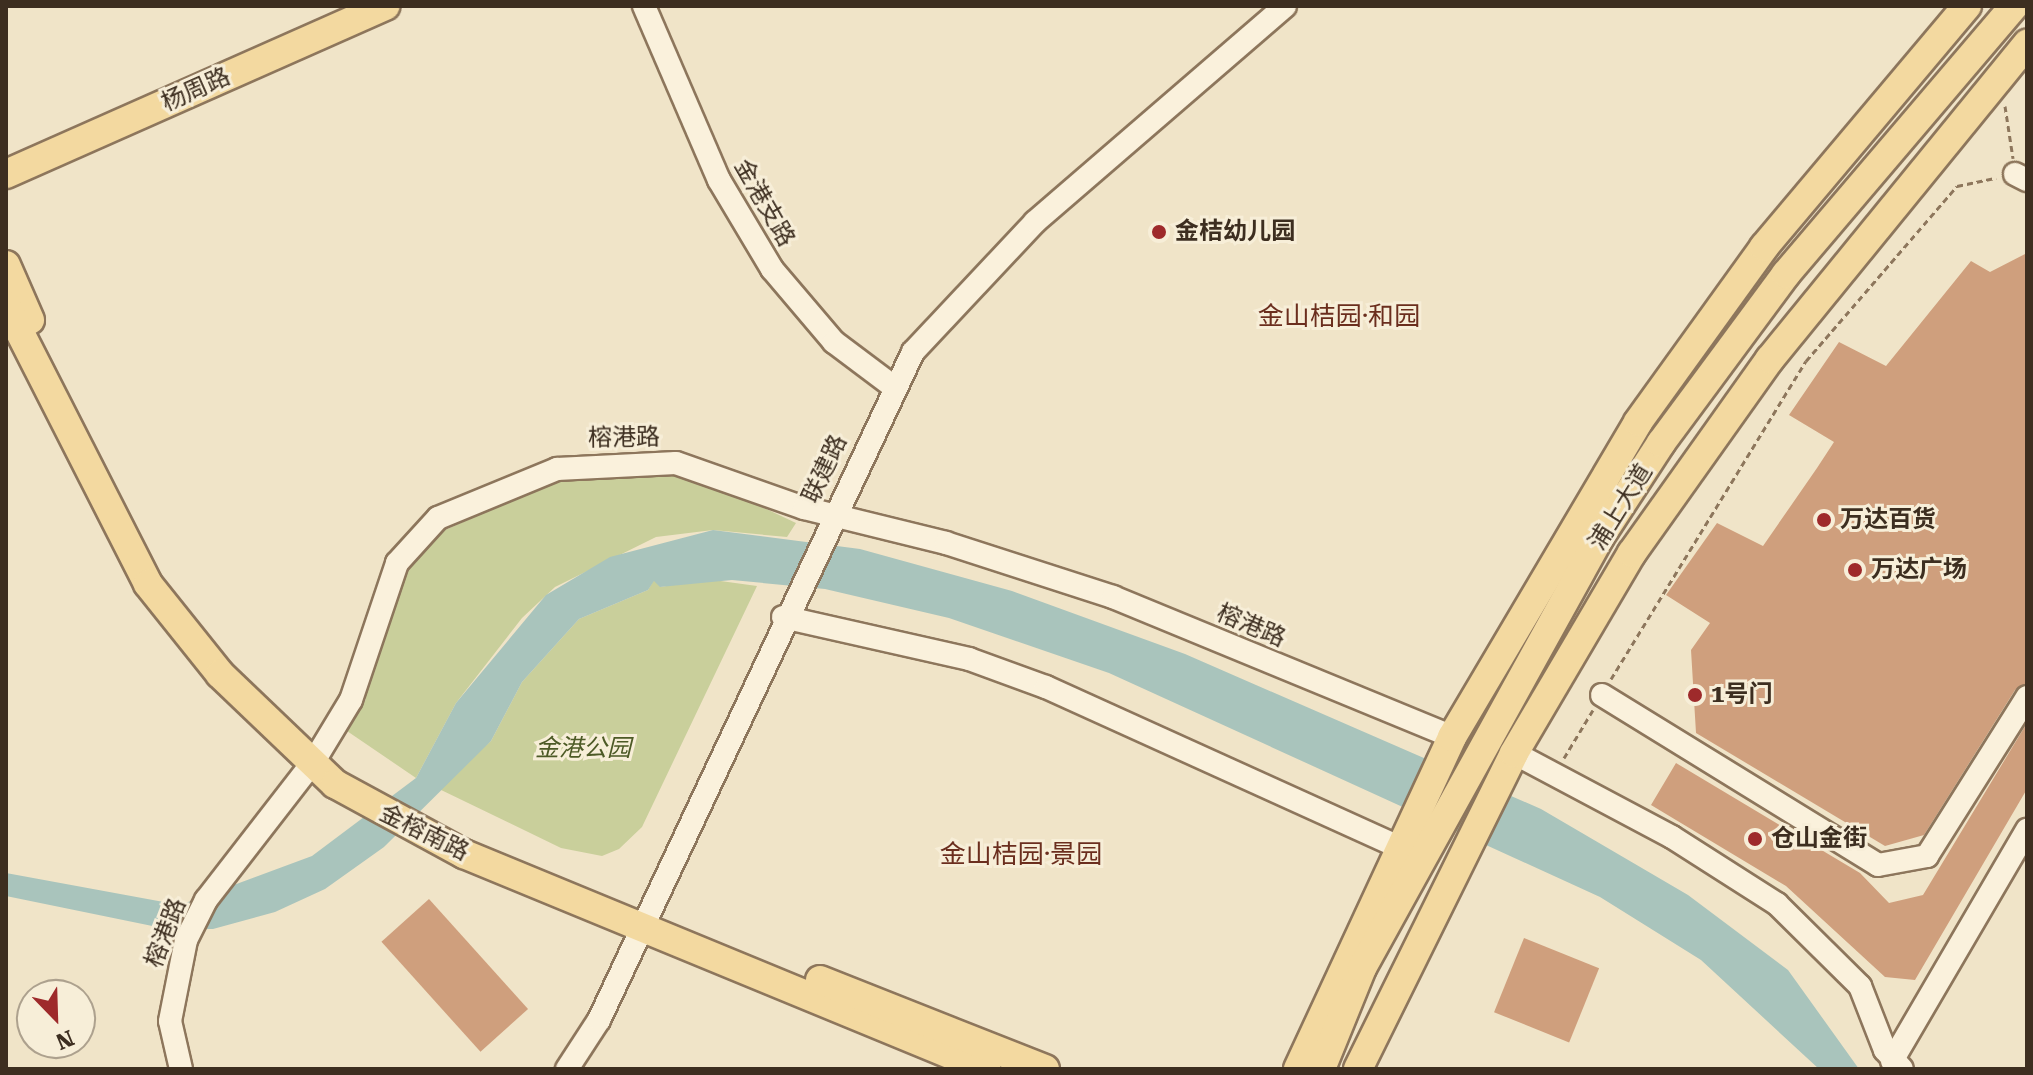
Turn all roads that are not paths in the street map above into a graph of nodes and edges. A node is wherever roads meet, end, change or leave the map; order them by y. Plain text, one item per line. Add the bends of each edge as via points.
1 (345, 6) edge
2 (386, 6) edge
3 (644, 6) edge
4 (1285, 6) edge
5 (1967, 6) edge
6 (2010, 13) edge
7 (2027, 44) edge
8 (6, 156) edge
9 (6, 174) edge
10 (6, 265) edge
11 (6, 305) edge
12 (45, 375) junction
13 (894, 387) junction
14 (832, 515) junction
15 (783, 617) junction
16 (1602, 695) road end
17 (2027, 697) edge
18 (1452, 737) junction
19 (1514, 753) junction
20 (314, 761) junction
21 (2027, 830) edge
22 (1397, 846) junction
23 (645, 918) junction
24 (1314, 1027) junction
25 (1897, 1065) edge
26 (181, 1069) edge
27 (567, 1069) edge
28 (986, 1069) edge
29 (1045, 1069) edge
30 (1288, 1069) edge
31 (1298, 1069) edge
32 (1321, 1069) edge
33 (1358, 1069) edge

1 - 8 main road, 杨周路
2 - 9 main road, 杨周路
3 - 13 street, 金港支路 via 719,180 772,269 834,342
4 - 13 street, 联建路 via 996,258 926,334
5 - 18 main road, 浦上大道 via 1773,236 1655,398
6 - 32 main road, 浦上大道 via 1786,274 1661,443 1600,537 1362,968
7 - 19 main road via 1884,213 1673,492
10 - 12 main road, 金榕南路
11 - 12 main road, 金榕南路
12 - 20 main road, 金榕南路 via 148,584 220,674
13 - 14 street, 联建路
14 - 15 street, 联建路
14 - 18 street, 榕港路 via 946,543 1113,597
14 - 20 street, 榕港路 via 655,460 569,467 455,508 426,527 397,563 359,683
15 - 22 street via 969,659 1046,687
15 - 23 street, 联建路
16 - 17 street via 1878,865 1927,856
18 - 22 main road, 浦上大道
19 - 25 street via 1777,904 1860,986
19 - 33 main road
20 - 23 main road, 金榕南路 via 354,797 407,827
20 - 26 street, 榕港路 via 220,880 186,940 170,1021
21 - 25 street
22 - 24 main road, 浦上大道
23 - 27 street, 联建路 via 599,1020
23 - 28 main road, 金榕南路
23 - 29 main road
24 - 30 main road, 浦上大道
24 - 31 main road, 浦上大道

